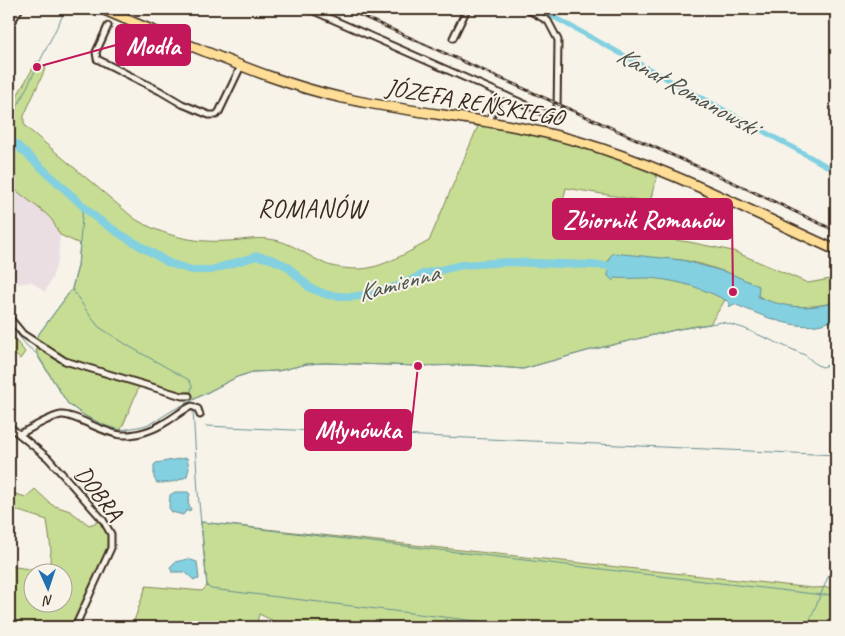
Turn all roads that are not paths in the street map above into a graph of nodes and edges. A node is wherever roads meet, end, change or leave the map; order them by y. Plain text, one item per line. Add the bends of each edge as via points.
1 (19, 9) edge
2 (102, 9) edge
3 (309, 9) edge
4 (467, 9) edge
5 (527, 9) edge
6 (14, 12) edge
7 (9, 25) edge
8 (108, 26) dead end
9 (453, 38) dead end
10 (241, 66) junction
11 (502, 94) junction
12 (488, 122) junction
13 (836, 250) edge
14 (9, 317) edge
15 (190, 396) dead end
16 (200, 415) dead end
17 (9, 426) edge
18 (19, 434) junction
19 (75, 627) edge

1 - 6 street
2 - 10 main road, JÓZEFA REŃSKIEGO
3 - 11 street
4 - 9 street
5 - 11 street via 548,22 558,40 557,112 551,116
6 - 7 street
8 - 10 street via 96,52 97,58 209,115 220,112
10 - 12 main road, JÓZEFA REŃSKIEGO via 342,98
11 - 12 street
12 - 13 main road, JÓZEFA REŃSKIEGO via 558,136 632,160
14 - 15 street via 23,334 65,361
16 - 18 street via 197,407 192,406 153,429 123,435 62,415
17 - 18 street, DOBRA
18 - 19 street, DOBRA via 48,458 104,520 111,534 111,548

